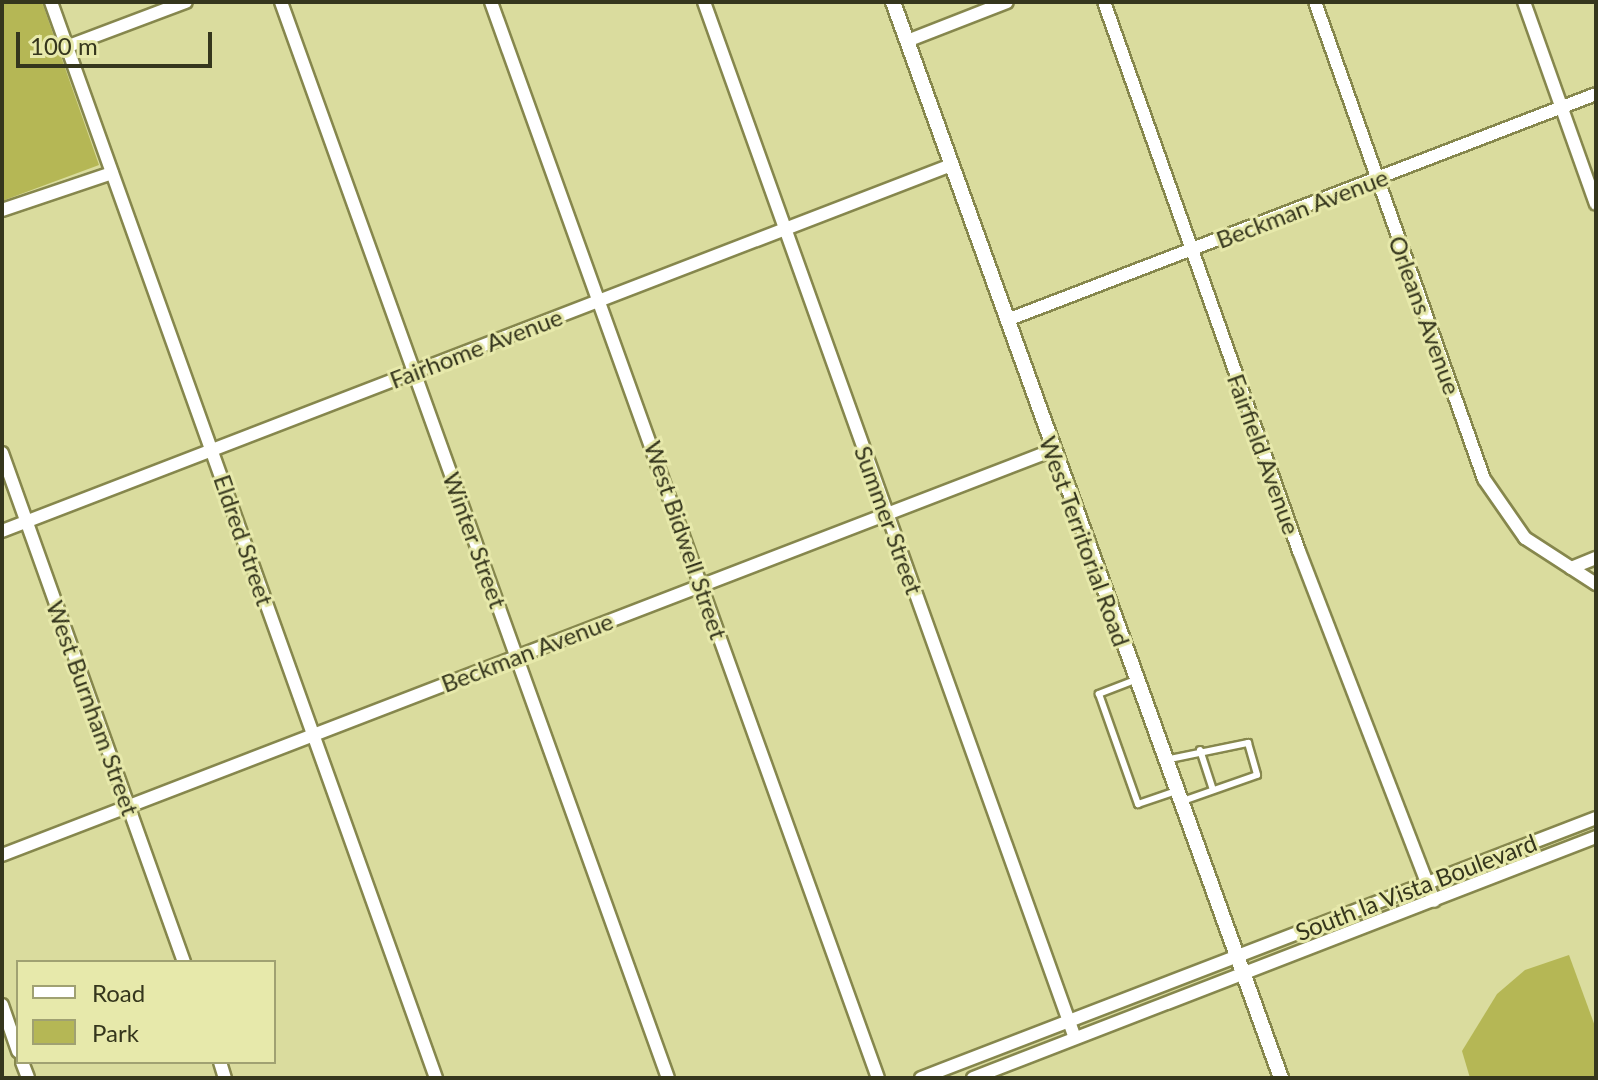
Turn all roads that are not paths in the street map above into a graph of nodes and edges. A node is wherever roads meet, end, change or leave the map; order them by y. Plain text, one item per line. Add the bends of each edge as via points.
1 (51, 2) edge
2 (186, 2) edge
3 (281, 2) edge
4 (491, 2) edge
5 (704, 2) edge
6 (893, 2) edge
7 (1007, 2) edge
8 (1104, 2) edge
9 (1315, 2) edge
10 (1524, 2) edge
11 (907, 41) junction
12 (66, 47) junction
13 (1596, 94) edge
14 (1561, 107) junction
15 (951, 165) junction
16 (112, 173) junction
17 (1376, 179) junction
18 (1596, 204) edge
19 (2, 210) edge
20 (784, 229) junction
21 (1191, 251) junction
22 (601, 299) junction
23 (1007, 320) junction
24 (415, 371) junction
25 (213, 450) junction
26 (1053, 450) junction
27 (2, 453) edge
28 (886, 514) junction
29 (26, 522) junction
30 (2, 531) edge
31 (1596, 558) edge
32 (1571, 568) junction
33 (1596, 584) edge
34 (702, 586) junction
35 (517, 656) junction
36 (1135, 679) junction
37 (313, 736) junction
38 (1200, 750) junction
39 (1165, 760) junction
40 (1213, 790) junction
41 (1178, 797) junction
42 (128, 808) junction
43 (1596, 818) edge
44 (1596, 837) edge
45 (2, 855) edge
46 (1425, 884) junction
47 (1434, 901) junction
48 (1236, 957) junction
49 (183, 960) edge
50 (1243, 975) junction
51 (2, 1005) edge
52 (1068, 1021) junction
53 (1075, 1038) junction
54 (16, 1045) edge
55 (436, 1078) edge
56 (668, 1078) edge
57 (878, 1078) edge
58 (921, 1078) edge
59 (973, 1078) edge
60 (1281, 1078) edge

1 - 12 street, Eldred Street
2 - 12 street
3 - 24 street, Winter Street
4 - 22 street, West Bidwell Street
5 - 20 street, Summer Street
6 - 11 street, West Territorial Road
7 - 11 street
8 - 21 street, Fairfield Avenue
9 - 17 street, Orleans Avenue
10 - 14 street
11 - 15 street, West Territorial Road
12 - 16 street, Eldred Street
13 - 14 street, Beckman Avenue
14 - 17 street, Beckman Avenue
14 - 18 street
15 - 20 street, Fairhome Avenue
15 - 23 street, West Territorial Road
16 - 19 street
16 - 25 street, Eldred Street
17 - 21 street, Beckman Avenue
17 - 32 street, Orleans Avenue via 1497,505 1525,538
20 - 22 street, Fairhome Avenue
20 - 28 street, Summer Street
21 - 23 street, Beckman Avenue
21 - 46 street, Fairfield Avenue
22 - 24 street, Fairhome Avenue
22 - 34 street, West Bidwell Street
23 - 26 street, West Territorial Road
24 - 25 street, Fairhome Avenue
24 - 35 street, Winter Street
25 - 29 street, Fairhome Avenue
25 - 37 street, Eldred Street
26 - 28 street, Beckman Avenue
26 - 36 street, West Territorial Road
27 - 29 street, West Burnham Street
28 - 34 street, Beckman Avenue
28 - 52 street, Summer Street
29 - 30 street, Fairhome Avenue
29 - 42 street, West Burnham Street
31 - 32 street
32 - 33 street, Orleans Avenue
34 - 35 street, Beckman Avenue
34 - 57 street, West Bidwell Street
35 - 37 street, Beckman Avenue
35 - 56 street, Winter Street
36 - 39 street, West Territorial Road
36 - 41 lane via 1099,694 1138,804
37 - 42 street, Beckman Avenue
37 - 55 street, Eldred Street
38 - 39 lane
38 - 40 lane
38 - 40 lane via 1241,740 1258,771
39 - 41 street, West Territorial Road
40 - 41 lane
41 - 48 street, West Territorial Road
42 - 45 street, Beckman Avenue
42 - 49 street, West Burnham Street
43 - 46 street, South la Vista Boulevard
44 - 47 street, South la Vista Boulevard
46 - 47 street, Fairfield Avenue
46 - 48 street, South la Vista Boulevard
47 - 50 street, South la Vista Boulevard
48 - 50 street, West Territorial Road
48 - 52 street, South la Vista Boulevard
50 - 53 street, South la Vista Boulevard
50 - 60 street, West Territorial Road
51 - 54 street
52 - 53 street, Summer Street
52 - 58 street, South la Vista Boulevard
53 - 59 street, South la Vista Boulevard

